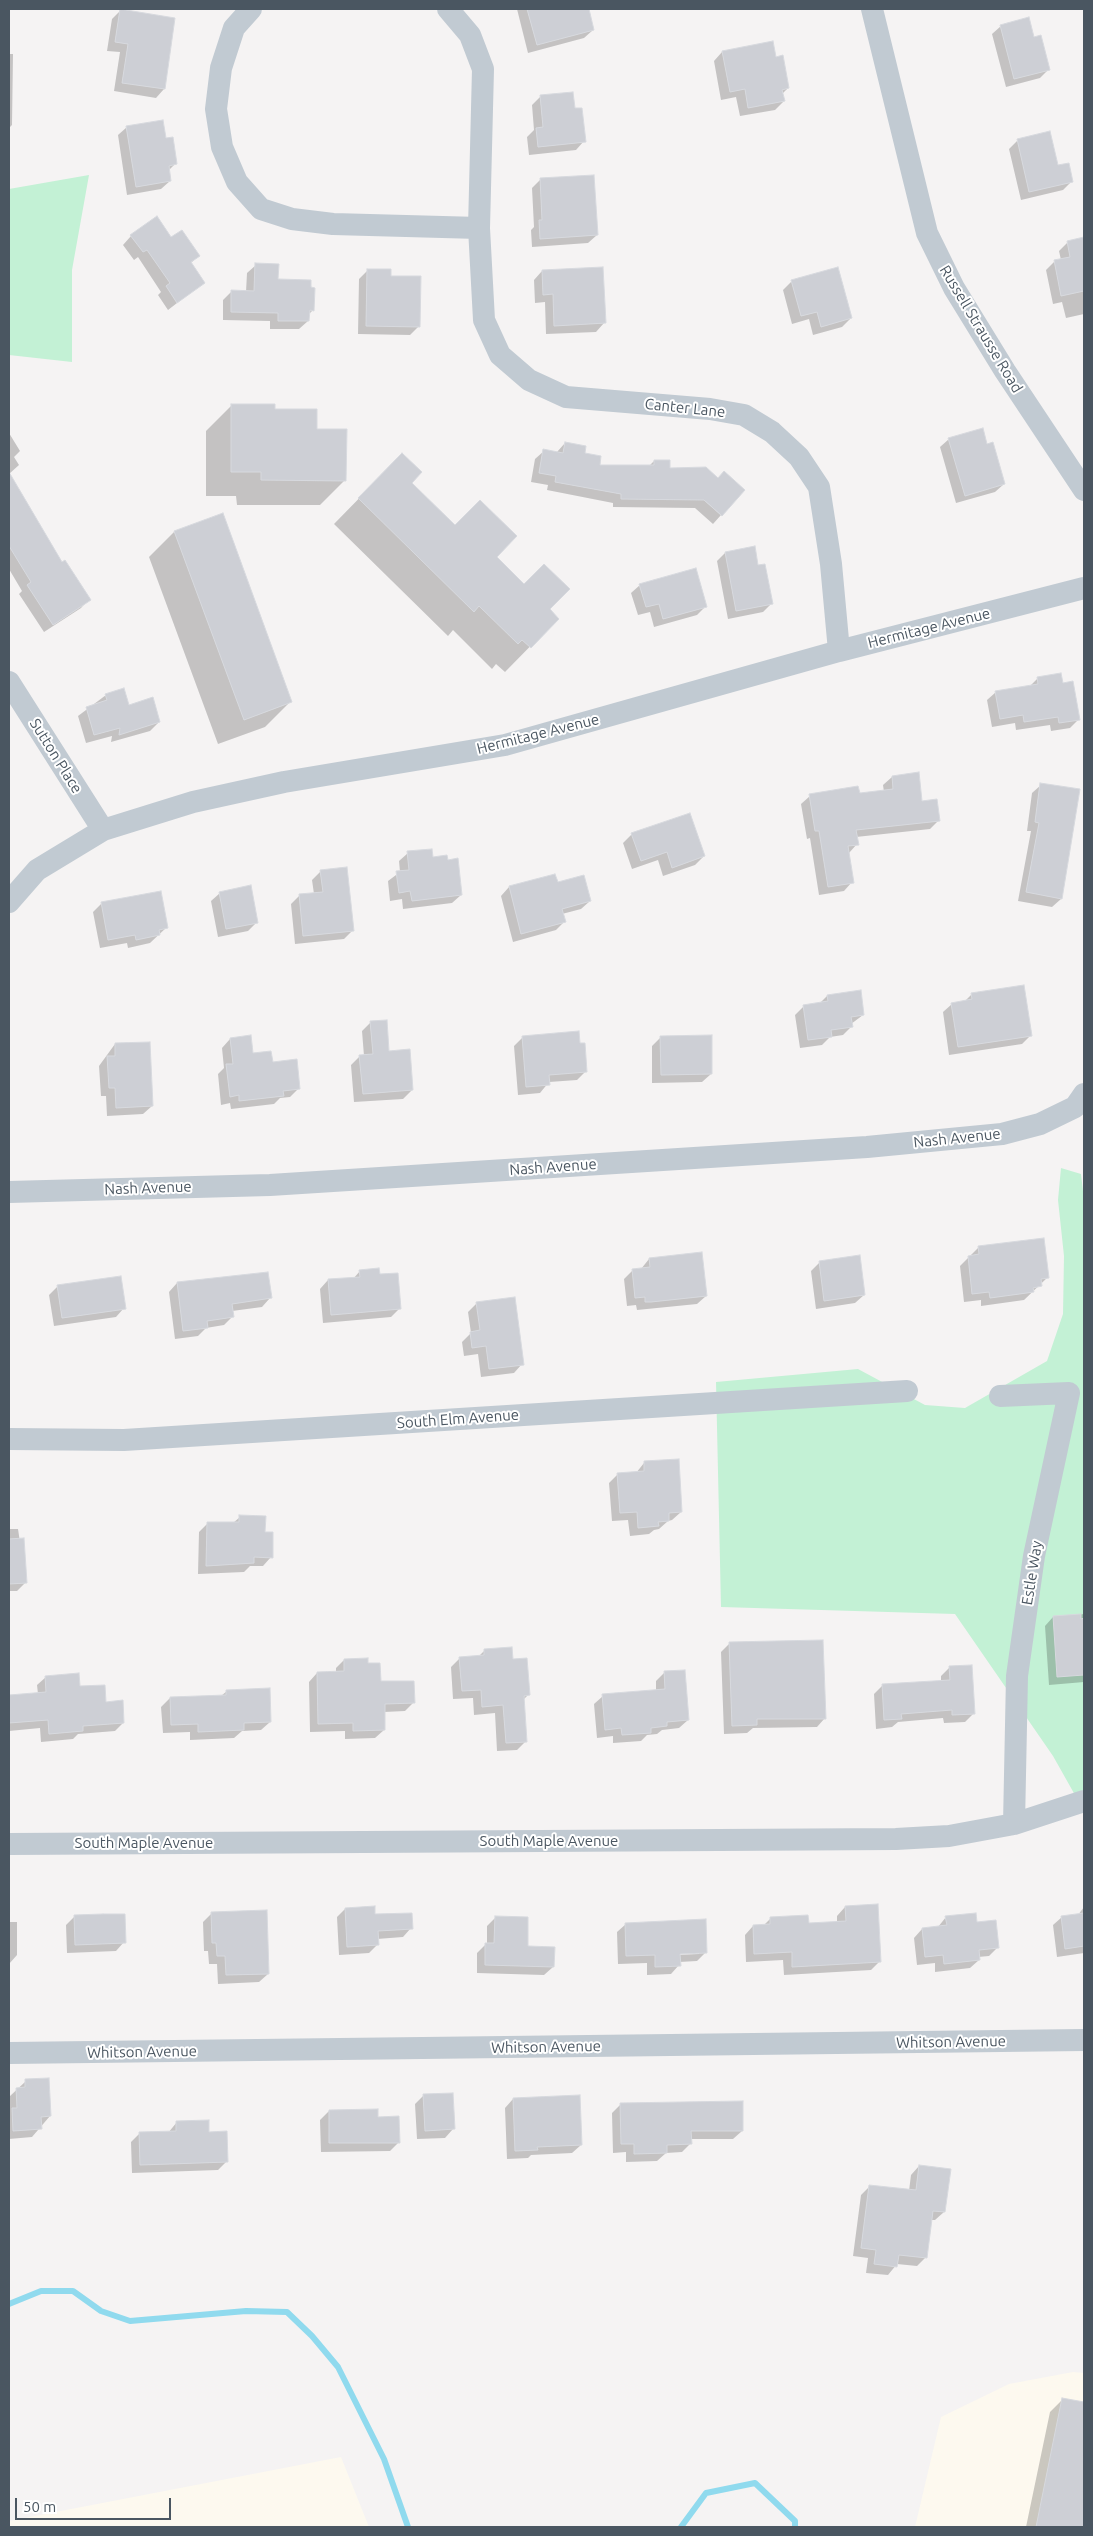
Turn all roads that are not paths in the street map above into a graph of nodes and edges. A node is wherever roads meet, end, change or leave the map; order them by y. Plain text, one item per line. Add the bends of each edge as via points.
1 (251, 9) edge
2 (448, 9) edge
3 (872, 9) edge
4 (479, 228) junction
5 (1084, 490) edge
6 (1084, 588) edge
7 (839, 651) junction
8 (9, 682) edge
9 (102, 830) junction
10 (9, 902) edge
11 (1084, 1094) edge
12 (9, 1192) edge
13 (907, 1391) dead end
14 (1000, 1396) dead end
15 (9, 1439) edge
16 (1084, 1801) edge
17 (1014, 1824) junction
18 (9, 1844) edge
19 (1084, 2040) edge
20 (9, 2053) edge

1 - 4 street via 234,28 221,68 216,109 222,147 237,182 261,209 292,220 333,224
2 - 4 street, Canter Lane via 470,35 483,69
3 - 5 street, Russell Strausse Road via 927,233 954,288
4 - 7 street, Canter Lane via 484,320 500,355 528,380 566,397 710,409 744,415 772,432 799,457 819,487 831,564
6 - 7 street, Hermitage Avenue
7 - 9 street, Hermitage Avenue via 505,745 284,782 193,802
8 - 9 street, Sutton Place
9 - 10 street, Hermitage Avenue via 37,870
11 - 12 street, Nash Avenue via 1075,1107 1049,1120 1002,1134 867,1147 270,1185
13 - 15 street, South Elm Avenue via 124,1440
14 - 17 street, Estle Way via 1069,1393 1034,1556 1017,1676
16 - 17 street, South Maple Avenue
17 - 18 street, South Maple Avenue via 949,1836 896,1839
19 - 20 street, Whitson Avenue

